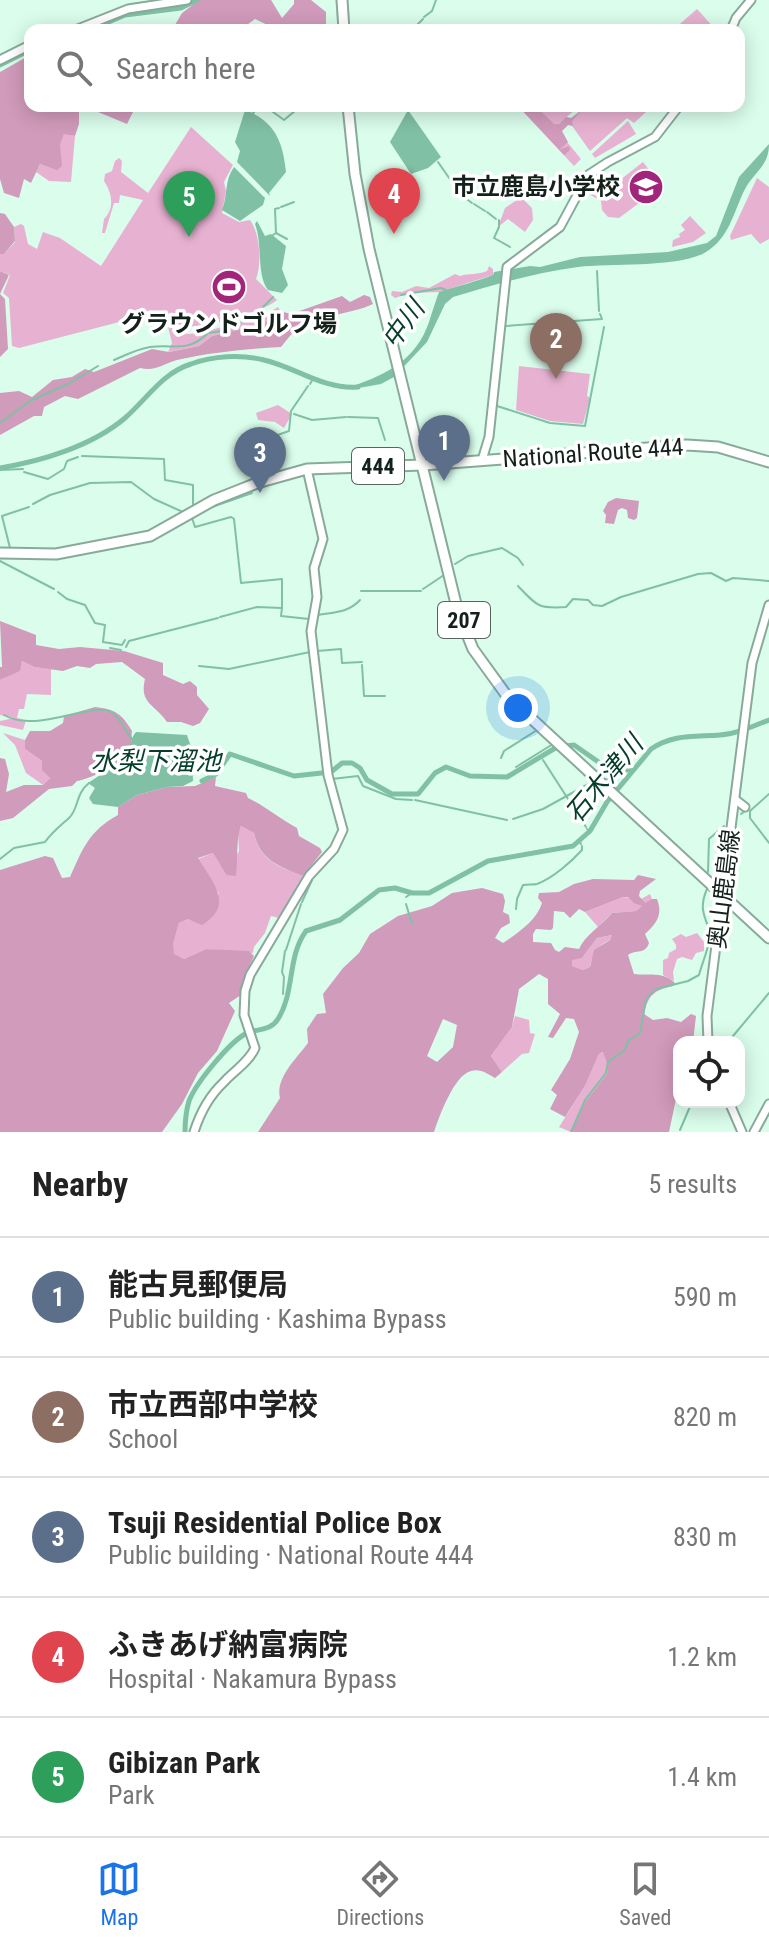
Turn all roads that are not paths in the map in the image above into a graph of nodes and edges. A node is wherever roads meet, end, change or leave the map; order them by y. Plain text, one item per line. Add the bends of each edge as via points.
1 (187, 0) edge
2 (344, 0) edge
3 (751, 0) edge
4 (90, 24) edge
5 (346, 24) edge
6 (734, 24) edge
7 (24, 48) edge
8 (0, 60) edge
9 (350, 112) edge
10 (674, 112) edge
11 (482, 460) junction
12 (769, 462) edge
13 (425, 465) junction
14 (307, 469) junction
15 (0, 553) edge
16 (769, 605) edge
17 (736, 800) junction
18 (745, 807) dead end
19 (723, 894) junction
20 (769, 935) edge
21 (708, 1036) edge
22 (769, 1104) edge
23 (732, 1108) edge
24 (194, 1132) edge
25 (742, 1132) edge
26 (754, 1132) edge

1 - 4 main road via 128,9
2 - 5 highway
3 - 6 main road
7 - 8 main road
9 - 13 highway, 207 via 355,174
10 - 11 main road via 655,137 588,175 560,227 506,269 489,437
11 - 12 highway, National Route 444 / 444 via 696,445
11 - 13 highway, National Route 444 / 444
13 - 14 highway, National Route 444 / 444
13 - 19 highway, 207 via 461,611 476,649 507,691
14 - 15 highway, National Route 444 / 444 via 214,500 150,536 56,554
14 - 24 main road via 323,539 314,568 317,597 311,631 341,838 313,870 255,965 244,1007 253,1053 213,1093
16 - 17 main road, 奥山鹿島線 via 752,663
17 - 18 main road
17 - 19 main road, 奥山鹿島線
19 - 20 highway, 207
19 - 21 main road, 奥山鹿島線
22 - 26 main road
23 - 25 main road

